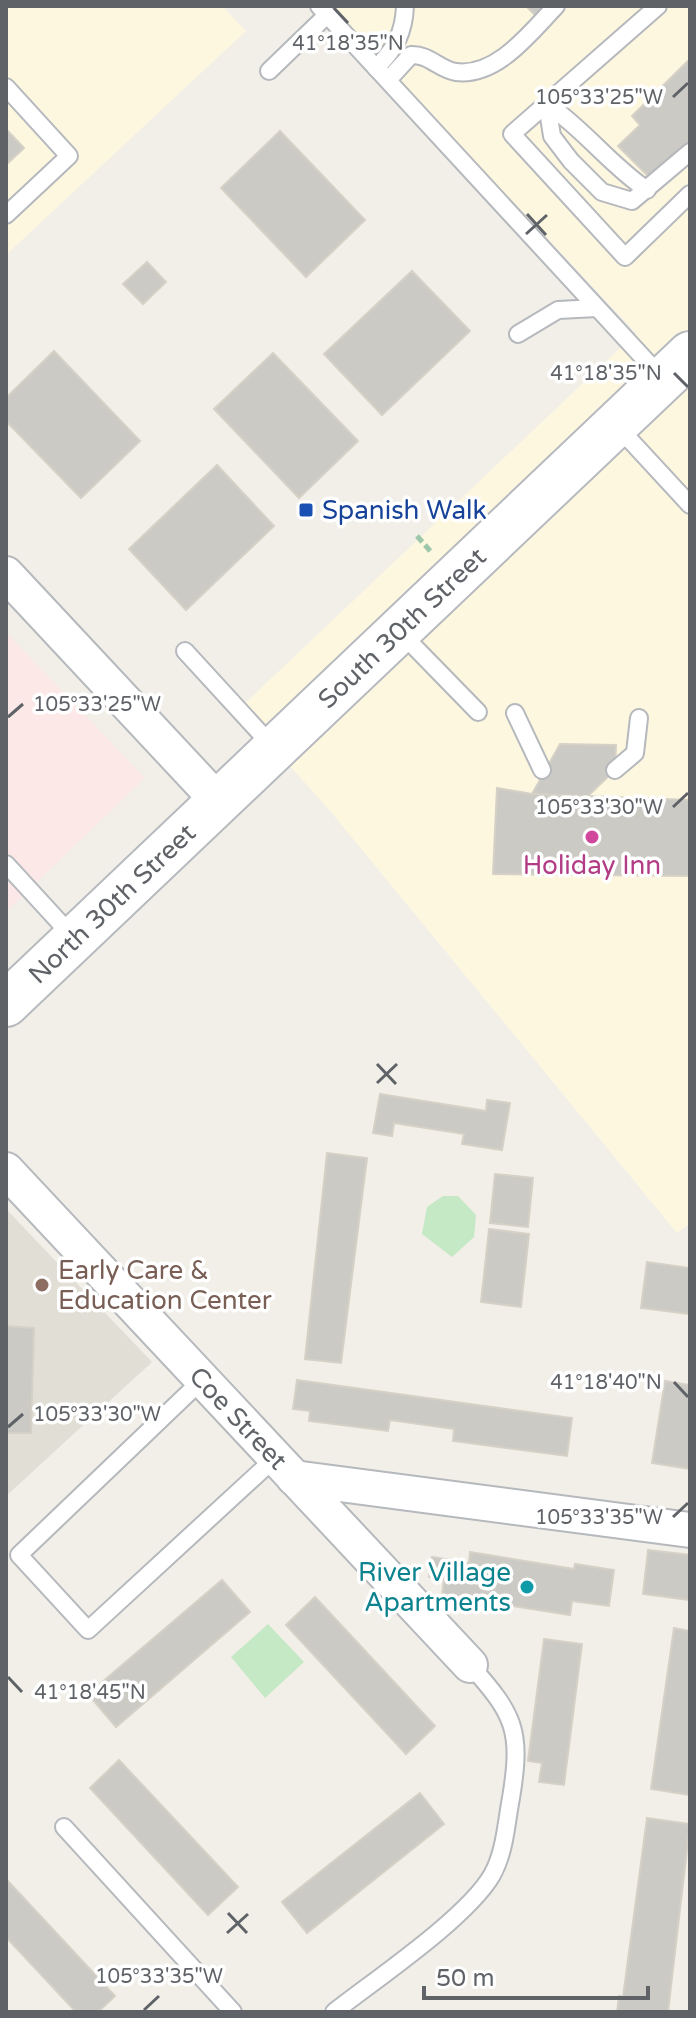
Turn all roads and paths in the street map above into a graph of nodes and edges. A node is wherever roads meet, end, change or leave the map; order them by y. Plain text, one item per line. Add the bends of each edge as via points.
1 (556, 6) edge
2 (658, 6) edge
3 (323, 10) edge
4 (404, 15) edge
5 (421, 55) junction
6 (269, 71) dead end
7 (382, 74) junction
8 (6, 87) edge
9 (547, 104) junction
10 (690, 152) edge
11 (647, 190) junction
12 (690, 194) edge
13 (6, 215) edge
14 (597, 308) junction
15 (518, 334) dead end
16 (676, 367) edge
17 (615, 424) junction
18 (690, 505) edge
19 (6, 574) edge
20 (398, 630) junction
21 (185, 651) dead end
22 (478, 712) dead end
23 (515, 713) dead end
24 (639, 718) dead end
25 (274, 747) junction
26 (542, 770) dead end
27 (615, 770) dead end
28 (218, 801) junction
29 (6, 864) edge
30 (74, 938) junction
31 (6, 1004) edge
32 (6, 1170) edge
33 (202, 1380) junction
34 (285, 1468) junction
35 (690, 1530) edge
36 (470, 1665) joint
37 (64, 1827) dead end
38 (233, 2012) edge
39 (334, 2012) edge

1 - 5 lane via 516,47 480,72 453,72
2 - 9 lane
3 - 6 lane
3 - 7 lane
4 - 5 lane
4 - 7 lane
5 - 7 lane via 411,55
7 - 14 lane
8 - 13 lane via 69,156
9 - 11 lane
9 - 11 lane via 552,136 602,192 632,201
9 - 12 lane via 512,134 625,257
10 - 11 lane
14 - 15 lane via 558,310
14 - 16 lane
16 - 17 main road, South 30th Street
17 - 18 lane
17 - 20 main road, South 30th Street
19 - 28 street
20 - 22 lane
20 - 25 main road, South 30th Street
21 - 25 lane
23 - 26 lane
24 - 27 lane via 635,753
25 - 28 main road, South 30th Street
28 - 30 main road, North 30th Street
29 - 30 lane
30 - 31 main road, North 30th Street
32 - 33 street, Coe Street
33 - 34 street, Coe Street
33 - 34 lane via 19,1555 88,1630
34 - 35 street
34 - 36 street, Coe Street
36 - 39 lane via 512,1720 516,1743 501,1853 492,1874 466,1906
37 - 38 lane

